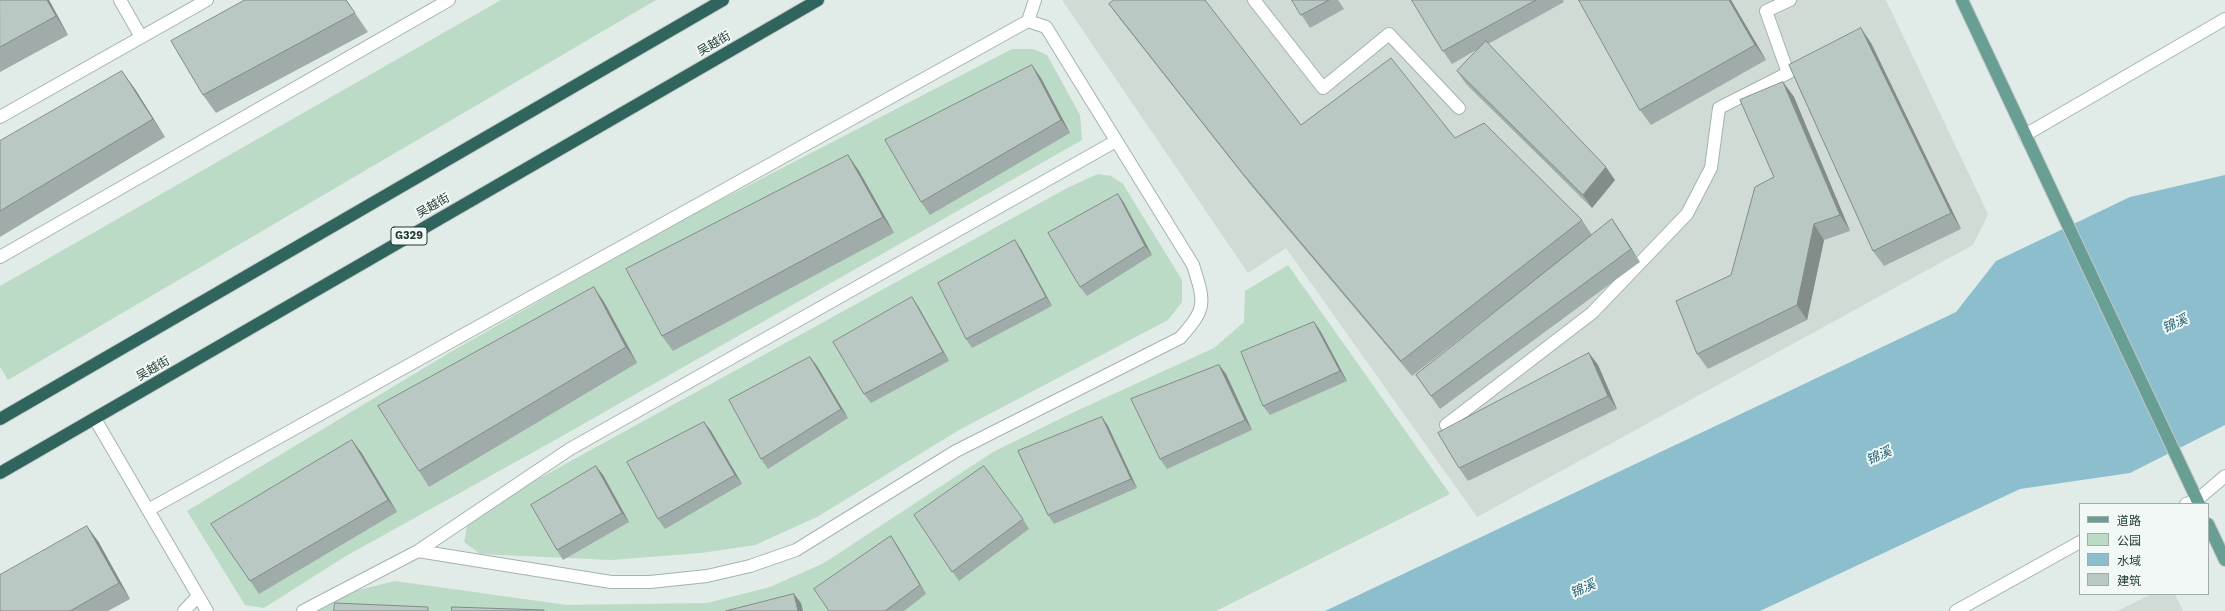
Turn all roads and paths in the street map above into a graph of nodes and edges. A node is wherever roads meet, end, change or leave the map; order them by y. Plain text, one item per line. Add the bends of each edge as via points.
1 (120, 0) edge
2 (207, 0) edge
3 (449, 0) edge
4 (723, 0) edge
5 (818, 0) edge
6 (1035, 0) edge
7 (1254, 0) edge
8 (1790, 0) edge
9 (1962, 0) edge
10 (2225, 19) edge
11 (1028, 21) junction
12 (141, 37) junction
13 (1459, 108) dead end
14 (0, 117) edge
15 (2025, 135) junction
16 (1116, 141) junction
17 (0, 257) edge
18 (0, 419) edge
19 (94, 419) junction
20 (1446, 426) dead end
21 (0, 473) edge
22 (2225, 476) edge
23 (2194, 503) edge
24 (148, 510) junction
25 (2209, 526) edge
26 (2079, 543) edge
27 (418, 551) junction
28 (2225, 560) edge
29 (198, 596) junction
30 (184, 611) edge
31 (207, 611) edge
32 (303, 611) edge
33 (1956, 611) edge

1 - 12 street
2 - 12 street
3 - 17 street
4 - 18 highway
5 - 19 highway, 吴越街 / G329
6 - 11 street
7 - 13 street via 1324,88 1389,34
8 - 20 street via 1766,11 1788,73 1719,108 1711,168 1687,214 1592,313
9 - 15 main road
10 - 15 street
11 - 16 street via 1046,27
11 - 24 street
12 - 14 street
15 - 23 main road via 2177,458
16 - 27 street via 570,449
16 - 27 street via 1193,265 1203,296 1198,319 1180,338 956,451 796,550 750,566 707,576 650,582 611,582
19 - 21 highway, 吴越街 / G329
19 - 24 street
22 - 23 street
24 - 29 street
25 - 28 main road
26 - 33 street
27 - 32 street
29 - 30 street
29 - 31 street

